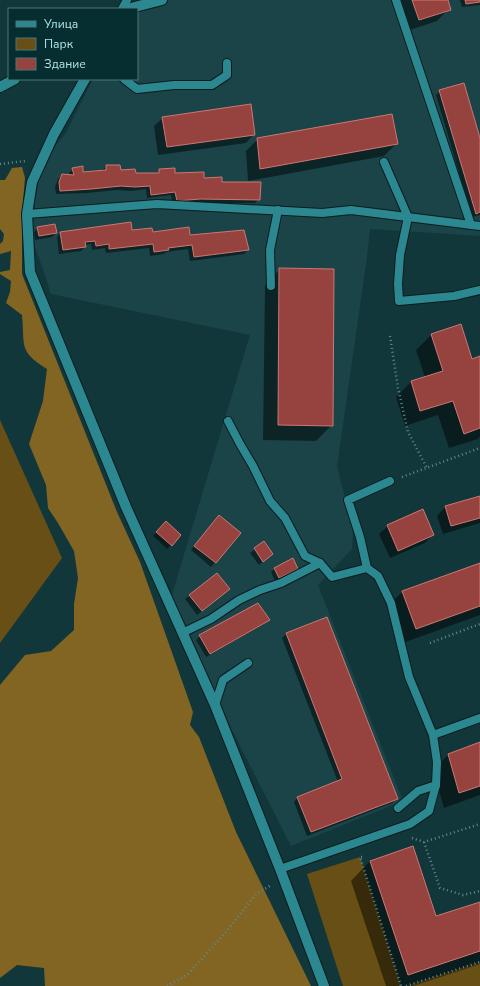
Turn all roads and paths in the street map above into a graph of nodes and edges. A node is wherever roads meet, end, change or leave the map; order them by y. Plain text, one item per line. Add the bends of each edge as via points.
1 (162, 0) edge
2 (396, 0) edge
3 (131, 8) edge
4 (227, 63) dead end
5 (13, 80) edge
6 (84, 80) edge
7 (125, 80) edge
8 (0, 87) edge
9 (384, 162) dead end
10 (0, 164) edge
11 (32, 182) junction
12 (278, 210) junction
13 (27, 214) junction
14 (408, 216) junction
15 (471, 226) junction
16 (480, 226) edge
17 (271, 286) dead end
18 (480, 290) edge
19 (390, 336) dead end
20 (228, 421) dead end
21 (480, 448) edge
22 (427, 468) junction
23 (390, 481) joint
24 (320, 562) junction
25 (367, 568) junction
26 (480, 624) edge
27 (182, 633) junction
28 (430, 643) dead end
29 (248, 663) dead end
30 (214, 705) junction
31 (480, 718) edge
32 (433, 735) junction
33 (436, 785) junction
34 (398, 808) dead end
35 (480, 824) edge
36 (408, 836) dead end
37 (424, 842) junction
38 (367, 854) dead end
39 (282, 874) junction
40 (480, 891) edge
41 (480, 962) edge
42 (167, 986) edge
43 (324, 986) edge
44 (401, 986) edge
45 (406, 986) edge

1 - 3 street
2 - 15 lane
4 - 7 lane via 227,75 212,85 174,85 137,89
5 - 8 street
6 - 11 street via 54,134
9 - 14 lane
10 - 11 path via 26,161
11 - 13 street
12 - 13 lane via 157,204
12 - 14 lane via 322,213 351,210
12 - 17 lane via 270,250
13 - 27 street via 30,272 126,508
14 - 15 lane
14 - 18 lane via 400,255 399,301 454,296
15 - 16 lane
19 - 22 path via 408,432
20 - 24 lane via 270,501 285,518 305,556
21 - 22 path
22 - 23 path
23 - 25 lane via 348,500
24 - 25 lane via 332,577
24 - 27 lane via 281,584 239,600 211,619
25 - 32 lane via 378,576 391,603 409,677
26 - 28 path
27 - 30 street
29 - 30 lane via 223,680
30 - 39 street
31 - 32 lane
32 - 33 lane via 437,762
33 - 34 lane via 418,791
33 - 39 lane via 429,812 410,824
35 - 37 path
36 - 37 path
37 - 40 path via 440,888 463,895
38 - 44 path via 360,857
39 - 42 path via 256,894 187,975
39 - 43 street
41 - 45 path

